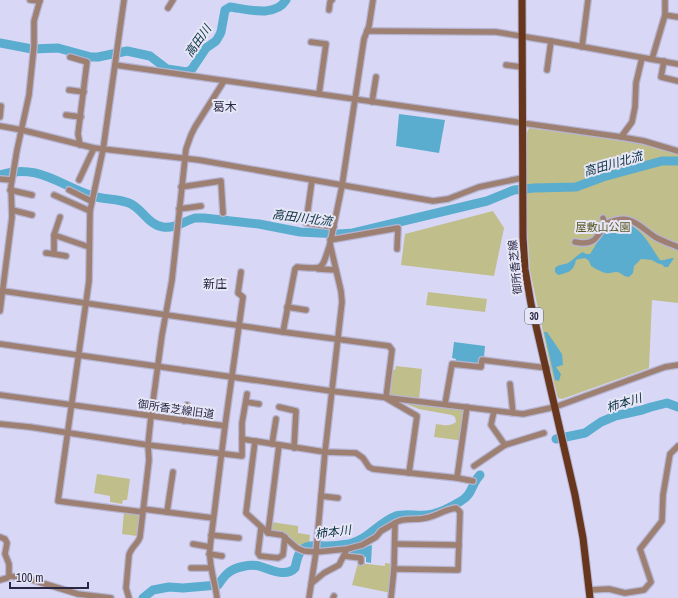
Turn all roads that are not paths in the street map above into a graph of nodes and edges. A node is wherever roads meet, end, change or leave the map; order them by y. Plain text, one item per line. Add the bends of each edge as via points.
1 (30, 0) edge
2 (40, 0) edge
3 (124, 0) edge
4 (173, 0) edge
5 (332, 0) edge
6 (374, 0) edge
7 (522, 0) edge
8 (588, 0) edge
9 (665, 0) edge
10 (168, 8) dead end
11 (329, 10) dead end
12 (665, 15) junction
13 (678, 17) edge
14 (367, 31) junction
15 (522, 36) junction
16 (551, 40) junction
17 (312, 42) dead end
18 (582, 47) junction
19 (70, 57) dead end
20 (642, 58) junction
21 (652, 59) junction
22 (664, 61) junction
23 (678, 64) edge
24 (115, 65) junction
25 (506, 65) dead end
26 (522, 67) junction
27 (547, 70) dead end
28 (376, 77) dead end
29 (224, 81) junction
30 (678, 81) edge
31 (69, 90) dead end
32 (84, 92) junction
33 (319, 94) junction
34 (355, 99) junction
35 (372, 102) junction
36 (1, 106) dead end
37 (66, 115) dead end
38 (0, 117) edge
39 (81, 117) junction
40 (522, 123) junction
41 (0, 126) edge
42 (22, 130) junction
43 (621, 137) junction
44 (80, 145) junction
45 (94, 148) junction
46 (103, 150) junction
47 (678, 152) edge
48 (185, 159) junction
49 (522, 178) junction
50 (0, 180) edge
51 (11, 180) junction
52 (79, 180) dead end
53 (312, 180) junction
54 (342, 186) junction
55 (181, 187) junction
56 (10, 190) junction
57 (69, 190) dead end
58 (32, 195) dead end
59 (54, 195) dead end
60 (91, 201) junction
61 (201, 206) dead end
62 (179, 209) junction
63 (12, 210) junction
64 (90, 211) junction
65 (223, 213) dead end
66 (32, 215) dead end
67 (60, 217) dead end
68 (334, 227) junction
69 (54, 235) junction
70 (330, 240) junction
71 (575, 242) dead end
72 (89, 247) junction
73 (678, 247) edge
74 (397, 249) dead end
75 (46, 253) dead end
76 (54, 254) junction
77 (66, 256) dead end
78 (318, 269) junction
79 (336, 270) junction
80 (241, 272) dead end
81 (2, 292) edge
82 (86, 303) junction
83 (287, 308) junction
84 (306, 310) dead end
85 (0, 311) edge
86 (167, 315) junction
87 (240, 325) junction
88 (283, 332) junction
89 (337, 340) junction
90 (0, 344) edge
91 (79, 354) junction
92 (678, 365) edge
93 (158, 366) junction
94 (546, 368) junction
95 (232, 376) junction
96 (510, 384) dead end
97 (331, 390) junction
98 (248, 394) dead end
99 (0, 395) edge
100 (386, 398) junction
101 (246, 402) junction
102 (259, 404) dead end
103 (445, 404) junction
104 (72, 405) junction
105 (187, 405) dead end
106 (279, 407) dead end
107 (467, 407) junction
108 (555, 407) junction
109 (494, 411) junction
110 (513, 413) junction
111 (152, 416) junction
112 (276, 419) dead end
113 (184, 421) junction
114 (0, 424) edge
115 (225, 426) junction
116 (68, 433) junction
117 (544, 433) dead end
118 (242, 439) junction
119 (255, 441) junction
120 (148, 445) junction
121 (275, 445) junction
122 (505, 445) junction
123 (678, 446) edge
124 (294, 448) junction
125 (325, 452) junction
126 (221, 454) junction
127 (474, 466) dead end
128 (173, 472) dead end
129 (409, 473) junction
130 (457, 478) junction
131 (473, 481) dead end
132 (321, 496) junction
133 (338, 498) dead end
134 (143, 510) junction
135 (168, 512) junction
136 (213, 518) junction
137 (395, 523) junction
138 (261, 528) junction
139 (268, 533) junction
140 (211, 535) junction
141 (0, 537) edge
142 (285, 537) junction
143 (239, 538) dead end
144 (193, 544) dead end
145 (395, 544) junction
146 (459, 545) junction
147 (210, 546) junction
148 (316, 548) junction
149 (347, 549) junction
150 (209, 554) junction
151 (222, 556) dead end
152 (344, 556) junction
153 (361, 562) dead end
154 (191, 568) dead end
155 (212, 568) junction
156 (394, 569) junction
157 (9, 576) junction
158 (0, 580) edge
159 (312, 583) junction
160 (590, 594) edge
161 (111, 598) edge
162 (129, 598) edge
163 (217, 598) edge
164 (310, 598) edge
165 (391, 598) edge

1 - 2 street
2 - 42 street via 34,21 29,95
3 - 24 street
4 - 10 street
5 - 11 street
6 - 14 street
7 - 15 main road, 御所香芝線 / 30
8 - 18 street
9 - 12 street
12 - 13 street
12 - 21 street
14 - 15 street via 487,32
14 - 34 street
15 - 16 street
15 - 26 main road, 御所香芝線 / 30
16 - 18 street
16 - 27 street
17 - 33 street via 326,44
18 - 20 street
19 - 32 street via 87,62
20 - 21 street
20 - 43 street via 632,122
21 - 22 street
22 - 23 street
22 - 30 street via 661,77
24 - 29 street
24 - 46 street
25 - 26 street
26 - 40 main road, 御所香芝線 / 30
28 - 35 street
29 - 33 street
29 - 48 street via 191,135
31 - 32 street
32 - 39 street
33 - 34 street
34 - 35 street
34 - 54 street
35 - 40 street
36 - 38 street
37 - 39 street
39 - 44 street via 78,134
40 - 43 street
40 - 49 main road, 御所香芝線 / 30
41 - 42 street
42 - 44 street
42 - 51 street
43 - 47 street
44 - 45 street
45 - 46 street
45 - 52 street
46 - 48 street
46 - 60 street
48 - 53 street
48 - 55 street
49 - 54 street via 479,187 440,201 426,201
49 - 94 main road, 御所香芝線 / 30 via 522,237 526,275
50 - 51 street
51 - 56 street
53 - 54 street
53 - 68 street via 306,223
54 - 68 street
55 - 62 street
55 - 65 street via 221,181
56 - 58 street
56 - 63 street
57 - 60 street
59 - 64 street
60 - 64 street
61 - 62 street
62 - 86 street
63 - 66 street
63 - 81 street
64 - 72 street
67 - 69 street
68 - 70 street
69 - 72 street
69 - 76 street
70 - 74 street via 398,228
70 - 78 street via 322,266
70 - 79 street
71 - 73 street via 584,244 595,240 604,221 617,219 632,220 656,238
72 - 82 street via 90,274
75 - 76 street
76 - 77 street
78 - 79 street
78 - 83 street via 295,269
79 - 89 street via 342,302
80 - 87 street via 238,293 244,297
81 - 82 street
81 - 85 street
82 - 86 street
82 - 91 street
83 - 84 street
83 - 88 street
86 - 87 street
86 - 93 street
87 - 88 street
87 - 95 street
88 - 89 street
89 - 97 street
89 - 100 street via 389,346 392,350
90 - 91 street
91 - 93 street
91 - 104 street
92 - 108 street via 665,367
93 - 95 street
93 - 111 street
94 - 103 street via 482,360 481,367 452,364
94 - 108 main road, 御所香芝線 / 30
95 - 97 street
95 - 115 street
96 - 110 street
97 - 100 street
97 - 125 street
98 - 101 street
99 - 104 street, 御所香芝線旧道
100 - 103 street
100 - 129 street via 417,416
101 - 102 street
101 - 118 street
103 - 107 street
104 - 111 street, 御所香芝線旧道
104 - 116 street
105 - 113 street
106 - 124 street via 296,411
107 - 109 street
107 - 130 street
108 - 110 street via 530,413
108 - 160 main road, 御所香芝線 / 30 via 581,522
109 - 110 street
109 - 122 street via 491,424
111 - 113 street, 御所香芝線旧道
111 - 120 street
112 - 121 street
113 - 115 street, 御所香芝線旧道
114 - 116 street
115 - 126 street, 御所香芝線旧道
116 - 120 street
116 - 134 street via 58,501
117 - 122 street
118 - 119 street
118 - 126 street via 242,456
119 - 121 street
119 - 138 street via 246,513
120 - 126 street
120 - 134 street via 149,460
121 - 124 street
121 - 139 street
122 - 127 street
123 - 160 street via 670,454 663,495 662,521 640,549 651,582 644,590 625,593 609,589
124 - 125 street
125 - 129 street via 356,454 373,469
125 - 132 street
126 - 136 street, 御所香芝線旧道
128 - 135 street
129 - 130 street
130 - 131 street
132 - 133 street
132 - 148 street
134 - 135 street
134 - 162 street via 140,540 130,550 129,555 126,588
135 - 136 street
136 - 140 street, 御所香芝線旧道
137 - 145 street
137 - 146 street via 400,520 428,518 456,508 460,512
137 - 149 street via 370,541
138 - 139 street
138 - 142 street via 258,553 260,556 278,558 283,555
139 - 142 street
140 - 143 street
140 - 147 street, 御所香芝線旧道
141 - 157 street via 7,543 5,554 10,564
142 - 148 street via 304,551
144 - 147 street
145 - 146 street
145 - 156 street
146 - 156 street via 458,570
147 - 150 street, 御所香芝線旧道
148 - 149 street
148 - 159 street
149 - 152 street
150 - 151 street
150 - 155 street, 御所香芝線旧道
152 - 153 street via 361,558
152 - 159 street via 338,565
154 - 155 street
155 - 163 street, 御所香芝線旧道
156 - 165 street
157 - 158 street
157 - 161 street via 26,578 72,593
159 - 164 street

